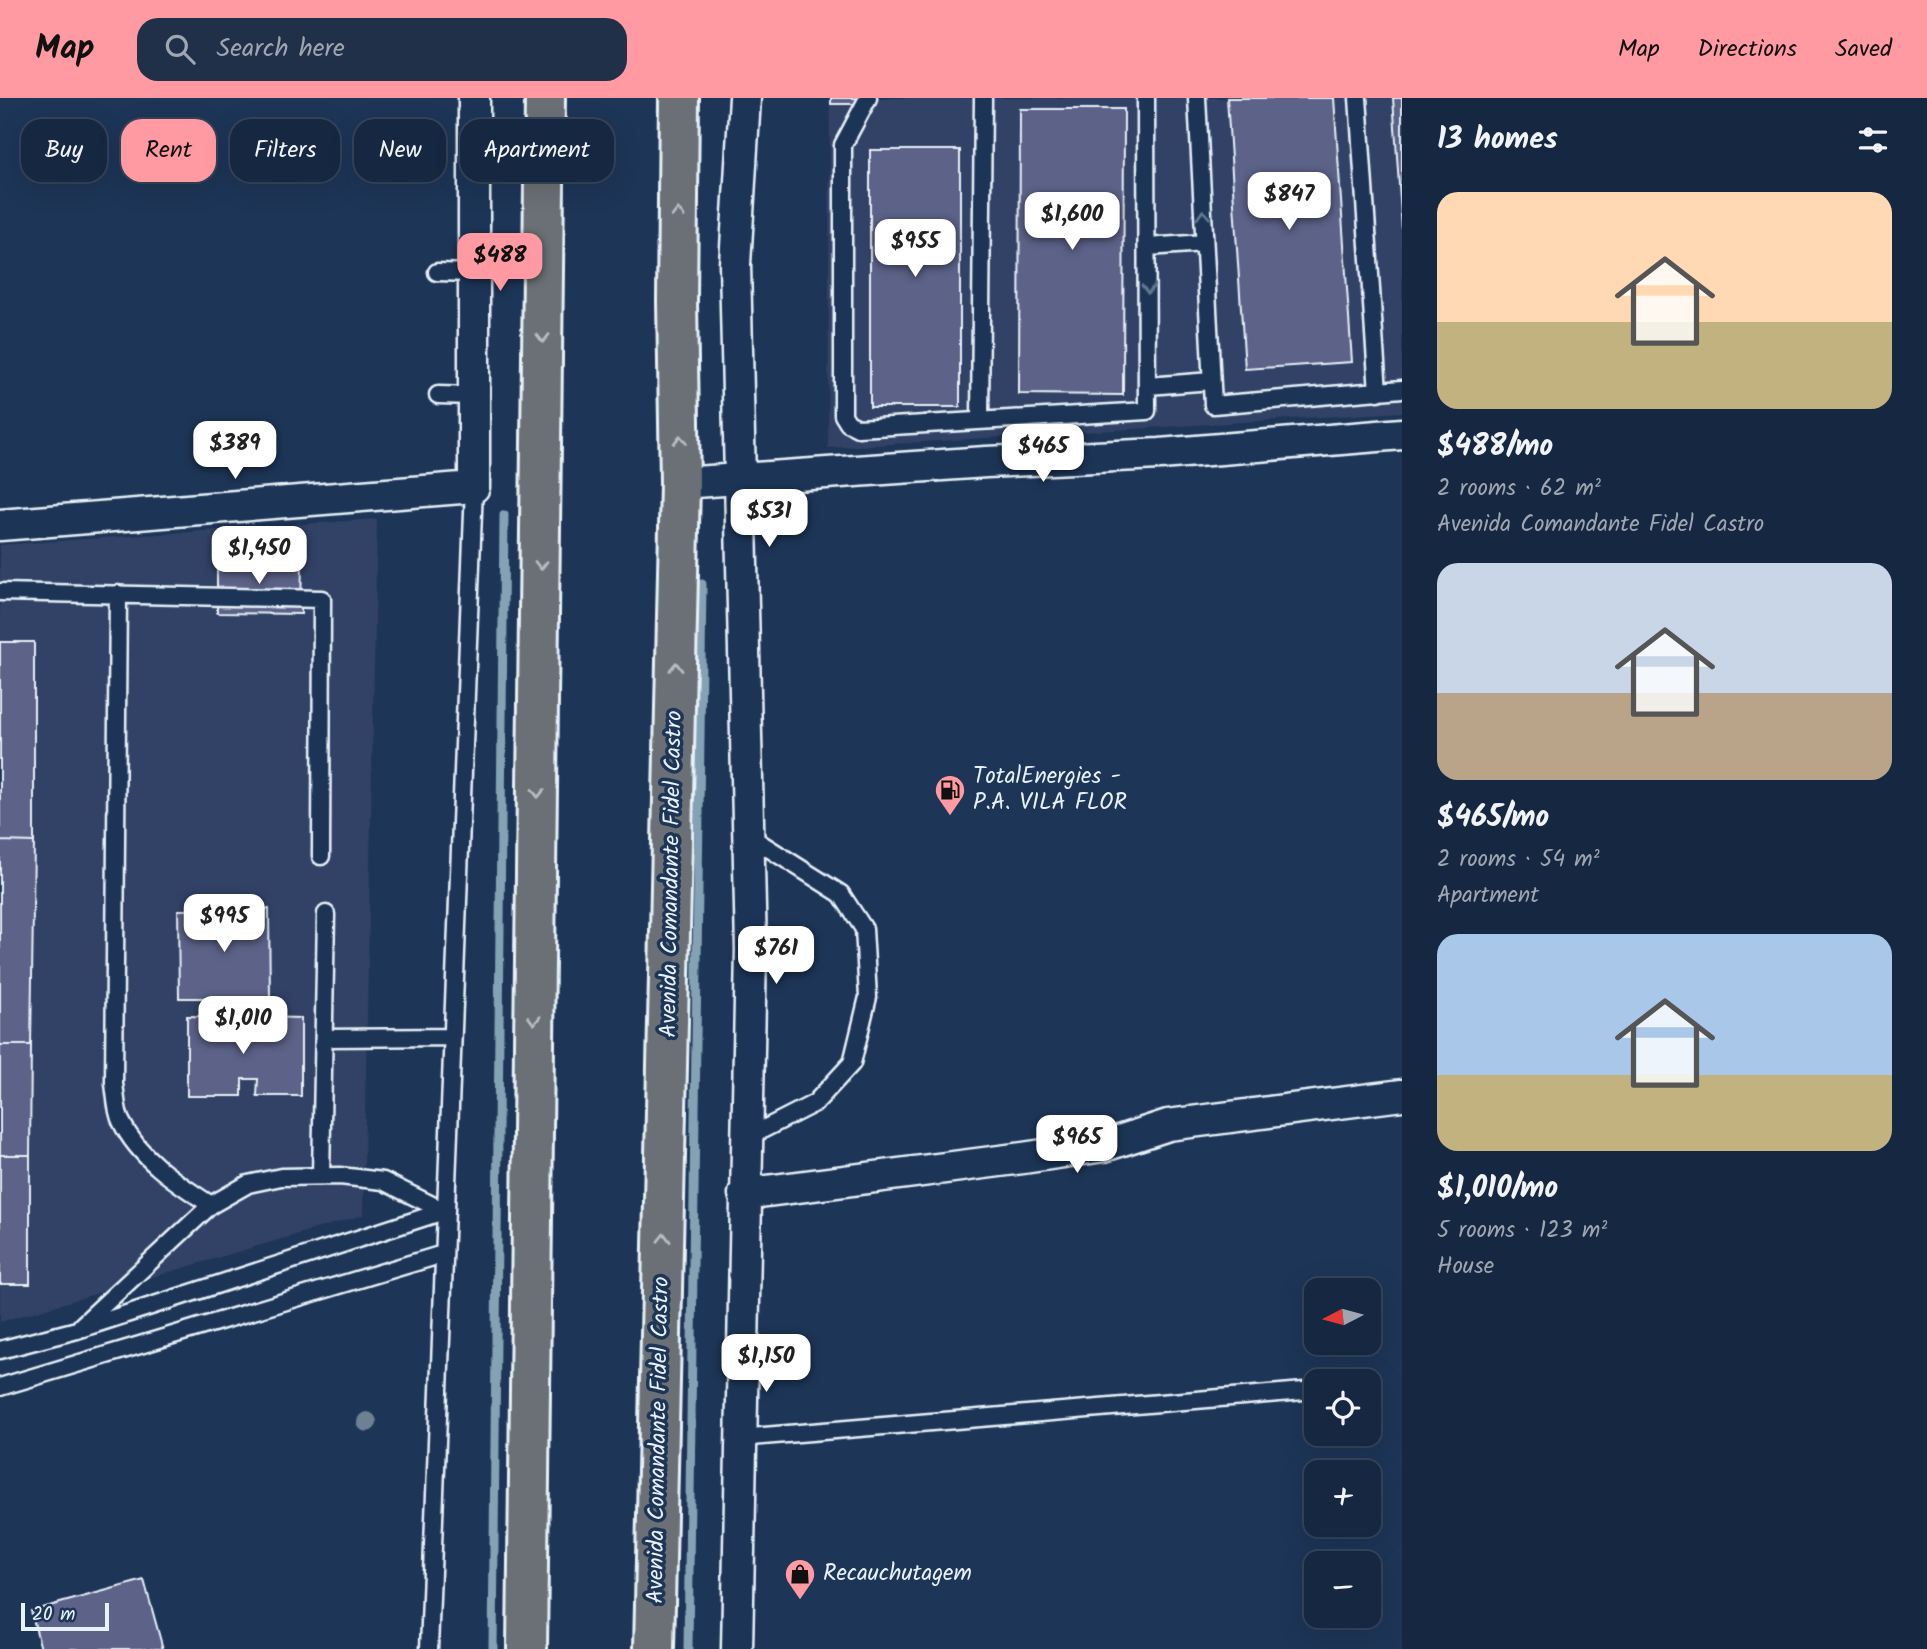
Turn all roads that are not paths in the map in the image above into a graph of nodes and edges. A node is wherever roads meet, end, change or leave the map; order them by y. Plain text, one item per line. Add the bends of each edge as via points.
1 (474, 98) edge
2 (545, 98) edge
3 (679, 98) edge
4 (745, 98) edge
5 (868, 98) edge
6 (983, 98) edge
7 (1146, 98) edge
8 (1197, 98) edge
9 (1358, 98) edge
10 (1205, 243) junction
11 (1148, 247) junction
12 (437, 272) dead end
13 (474, 273) junction
14 (1211, 381) junction
15 (1147, 386) junction
16 (1402, 389) edge
17 (1378, 391) junction
18 (438, 395) dead end
19 (474, 396) junction
20 (980, 421) junction
21 (1402, 434) edge
22 (742, 478) junction
23 (680, 483) junction
24 (474, 487) junction
25 (0, 525) edge
26 (0, 592) edge
27 (118, 594) junction
28 (749, 835) junction
29 (321, 856) dead end
30 (326, 914) dead end
31 (452, 1037) junction
32 (325, 1038) junction
33 (1402, 1095) edge
34 (748, 1137) junction
35 (321, 1176) junction
36 (744, 1194) junction
37 (211, 1205) junction
38 (444, 1211) junction
39 (443, 1254) junction
40 (77, 1330) junction
41 (0, 1350) edge
42 (0, 1387) edge
43 (1304, 1391) edge
44 (739, 1438) junction
45 (429, 1649) edge
46 (527, 1649) edge
47 (654, 1649) edge
48 (737, 1649) edge

1 - 13 street
2 -> 46 highway
23 -> 3 highway, Avenida Comandante Fidel Castro
4 - 22 street via 735,264
5 - 20 lane via 843,145 843,415 848,424 858,428
6 - 20 lane
7 - 11 lane
10 -> 8 lane
9 - 17 lane
10 - 11 lane
10 - 14 lane
11 -> 15 lane
12 - 13 lane
13 - 19 street
14 - 15 lane
14 - 17 lane via 1213,405
15 - 20 lane via 1147,411
16 - 17 lane
18 - 19 lane
19 - 24 street
21 - 22 street via 1160,454
22 - 23 street
22 - 28 street
47 -> 23 highway, Avenida Comandante Fidel Castro
24 - 25 street
24 - 31 lane
26 - 27 lane
27 - 29 lane via 322,599
27 - 37 lane via 114,1084 120,1119 139,1150
28 - 34 street
28 - 34 lane via 841,894 864,929 868,998 852,1063 815,1102
30 - 32 lane
31 - 32 lane
31 - 38 lane
32 - 35 lane
33 - 36 street via 1168,1125 1104,1146
34 - 36 street
35 - 37 lane via 248,1184
35 - 38 lane via 383,1181
36 - 44 street
37 - 40 lane
38 - 39 lane
38 - 40 lane
39 - 42 lane
39 - 45 lane
40 - 41 lane
43 - 44 lane
44 - 48 street

